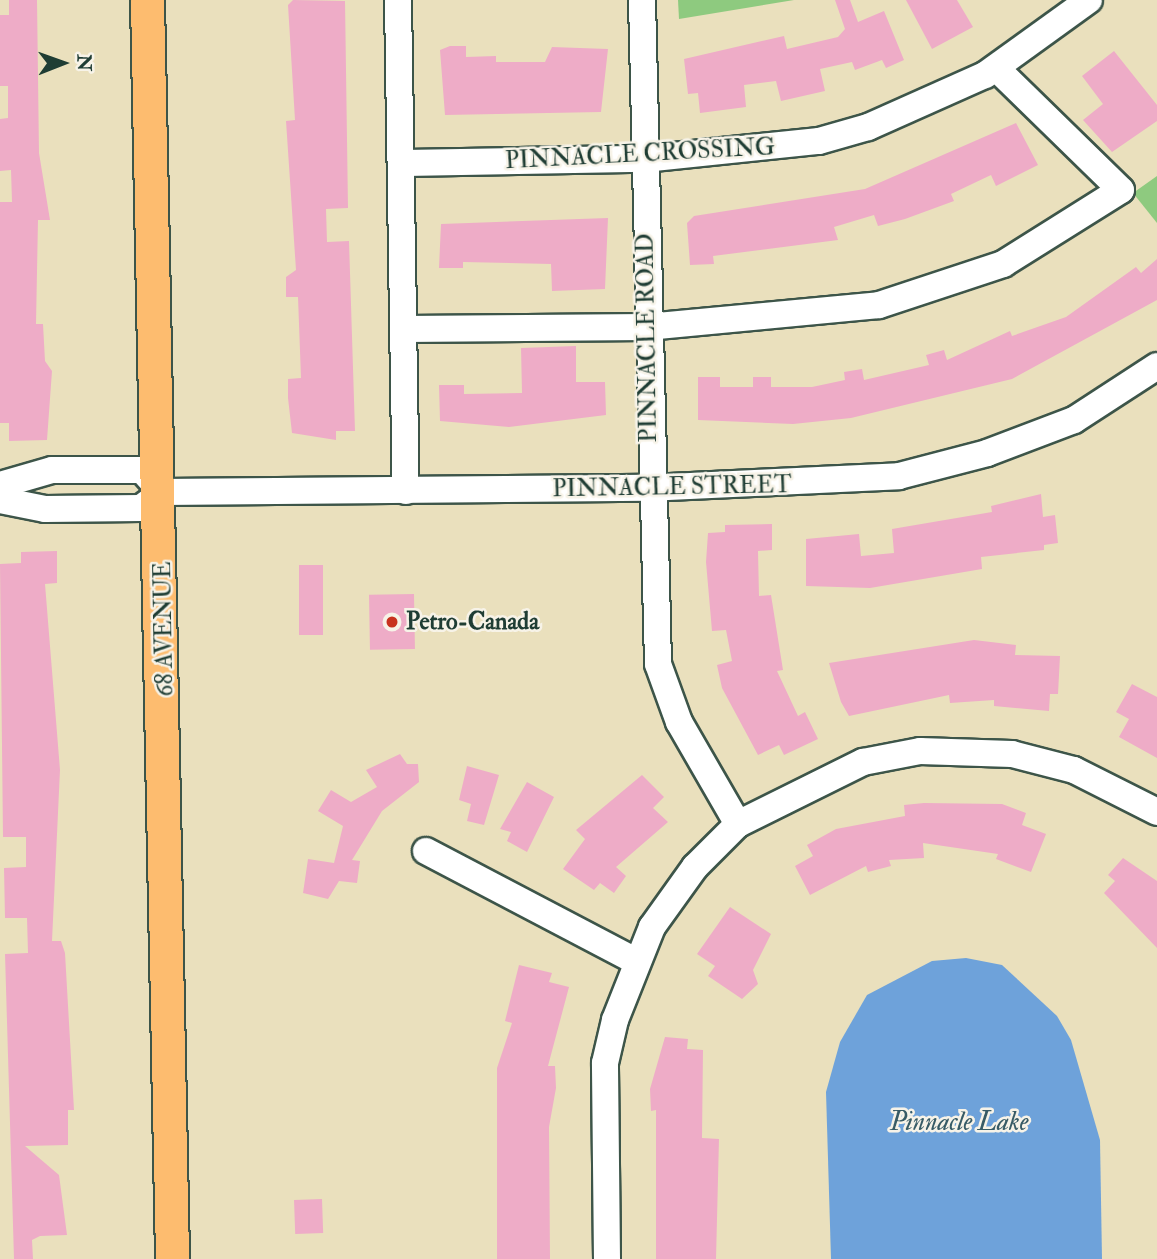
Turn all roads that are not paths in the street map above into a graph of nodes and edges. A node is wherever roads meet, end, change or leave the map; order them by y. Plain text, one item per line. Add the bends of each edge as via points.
1 (147, 0) edge
2 (398, 0) edge
3 (642, 0) edge
4 (1089, 0) edge
5 (996, 68) junction
6 (644, 159) junction
7 (405, 163) junction
8 (647, 327) junction
9 (405, 329) junction
10 (1157, 366) edge
11 (0, 485) edge
12 (649, 488) junction
13 (406, 491) junction
14 (162, 492) junction
15 (0, 500) edge
16 (1157, 813) edge
17 (738, 824) junction
18 (426, 851) dead end
19 (634, 960) junction
20 (172, 1259) edge
21 (607, 1259) edge

1 - 14 main road, 68 AVENUE
2 - 7 street
3 - 6 street, PINNACLE ROAD
4 - 5 street, PINNACLE CROSSING
5 - 6 street, PINNACLE CROSSING via 868,127 819,141
5 - 8 street via 1121,190 1003,264 879,305
6 - 7 street, PINNACLE CROSSING
6 - 8 street, PINNACLE ROAD
7 - 9 street
8 - 9 street
8 - 12 street, PINNACLE ROAD
9 - 13 street
10 - 12 street, PINNACLE STREET via 1074,420 987,453 899,476
11 - 14 street via 52,470 142,470
12 - 13 street, PINNACLE STREET
12 - 17 street, PINNACLE ROAD via 657,664 679,722
13 - 14 street, PINNACLE STREET
14 - 15 street via 141,508 45,509
14 - 20 main road, 68 AVENUE
16 - 17 street via 1074,770 1012,754 920,751 863,762
17 - 19 street via 695,867
18 - 19 street
19 - 21 street via 605,1063

